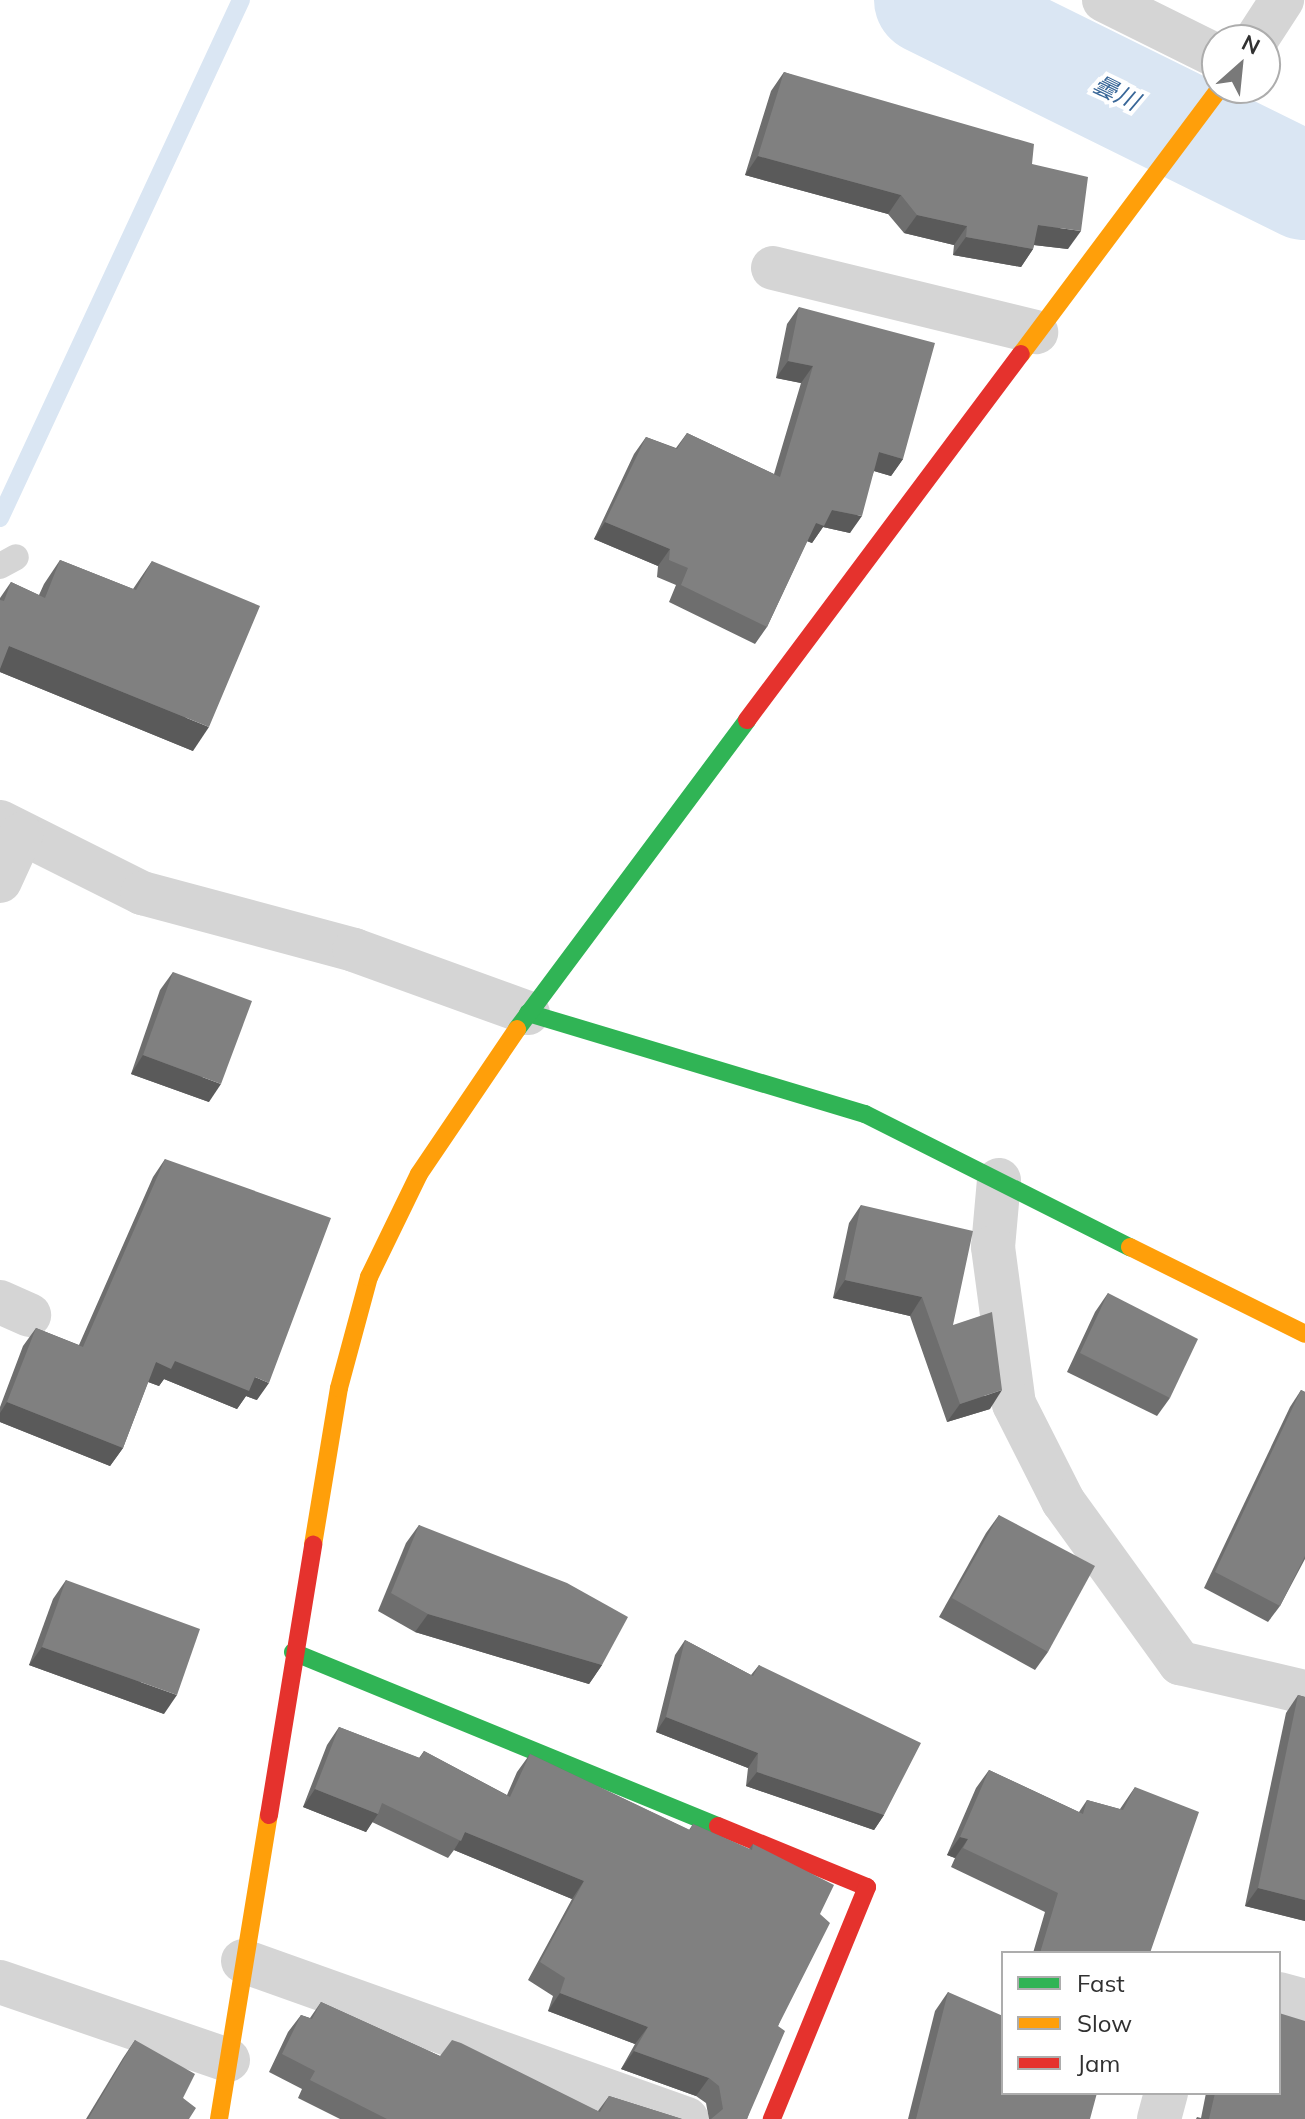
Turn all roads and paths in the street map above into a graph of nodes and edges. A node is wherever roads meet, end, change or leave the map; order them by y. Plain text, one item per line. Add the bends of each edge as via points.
1 (1104, 0) edge
2 (1282, 0) edge
3 (1266, 24) edge
4 (1201, 48) edge
5 (1208, 104) edge
6 (773, 268) dead end
7 (1036, 332) junction
8 (10, 829) edge
9 (0, 881) edge
10 (528, 1013) junction
11 (999, 1180) junction
12 (1305, 1334) edge
13 (293, 1652) junction
14 (1305, 1692) edge
15 (243, 1961) junction
16 (0, 1982) edge
17 (1281, 1995) edge
18 (1305, 2001) edge
19 (228, 2060) junction
20 (1165, 2095) edge
21 (219, 2119) edge
22 (687, 2119) edge
23 (772, 2119) edge
24 (1159, 2119) edge

1 - 4 street
2 - 3 street
5 - 7 street
6 - 7 street
7 - 10 street
8 - 9 street
8 - 10 street via 142,893 354,950
10 - 11 street via 865,1114
10 - 13 street via 419,1174 369,1277 339,1388
11 - 12 street
11 - 14 street via 993,1247 1014,1404 1063,1501 1180,1663
13 - 15 street
13 - 23 street via 867,1887
15 - 19 street
15 - 22 street
16 - 19 street
17 - 18 street
19 - 21 street
20 - 24 street

